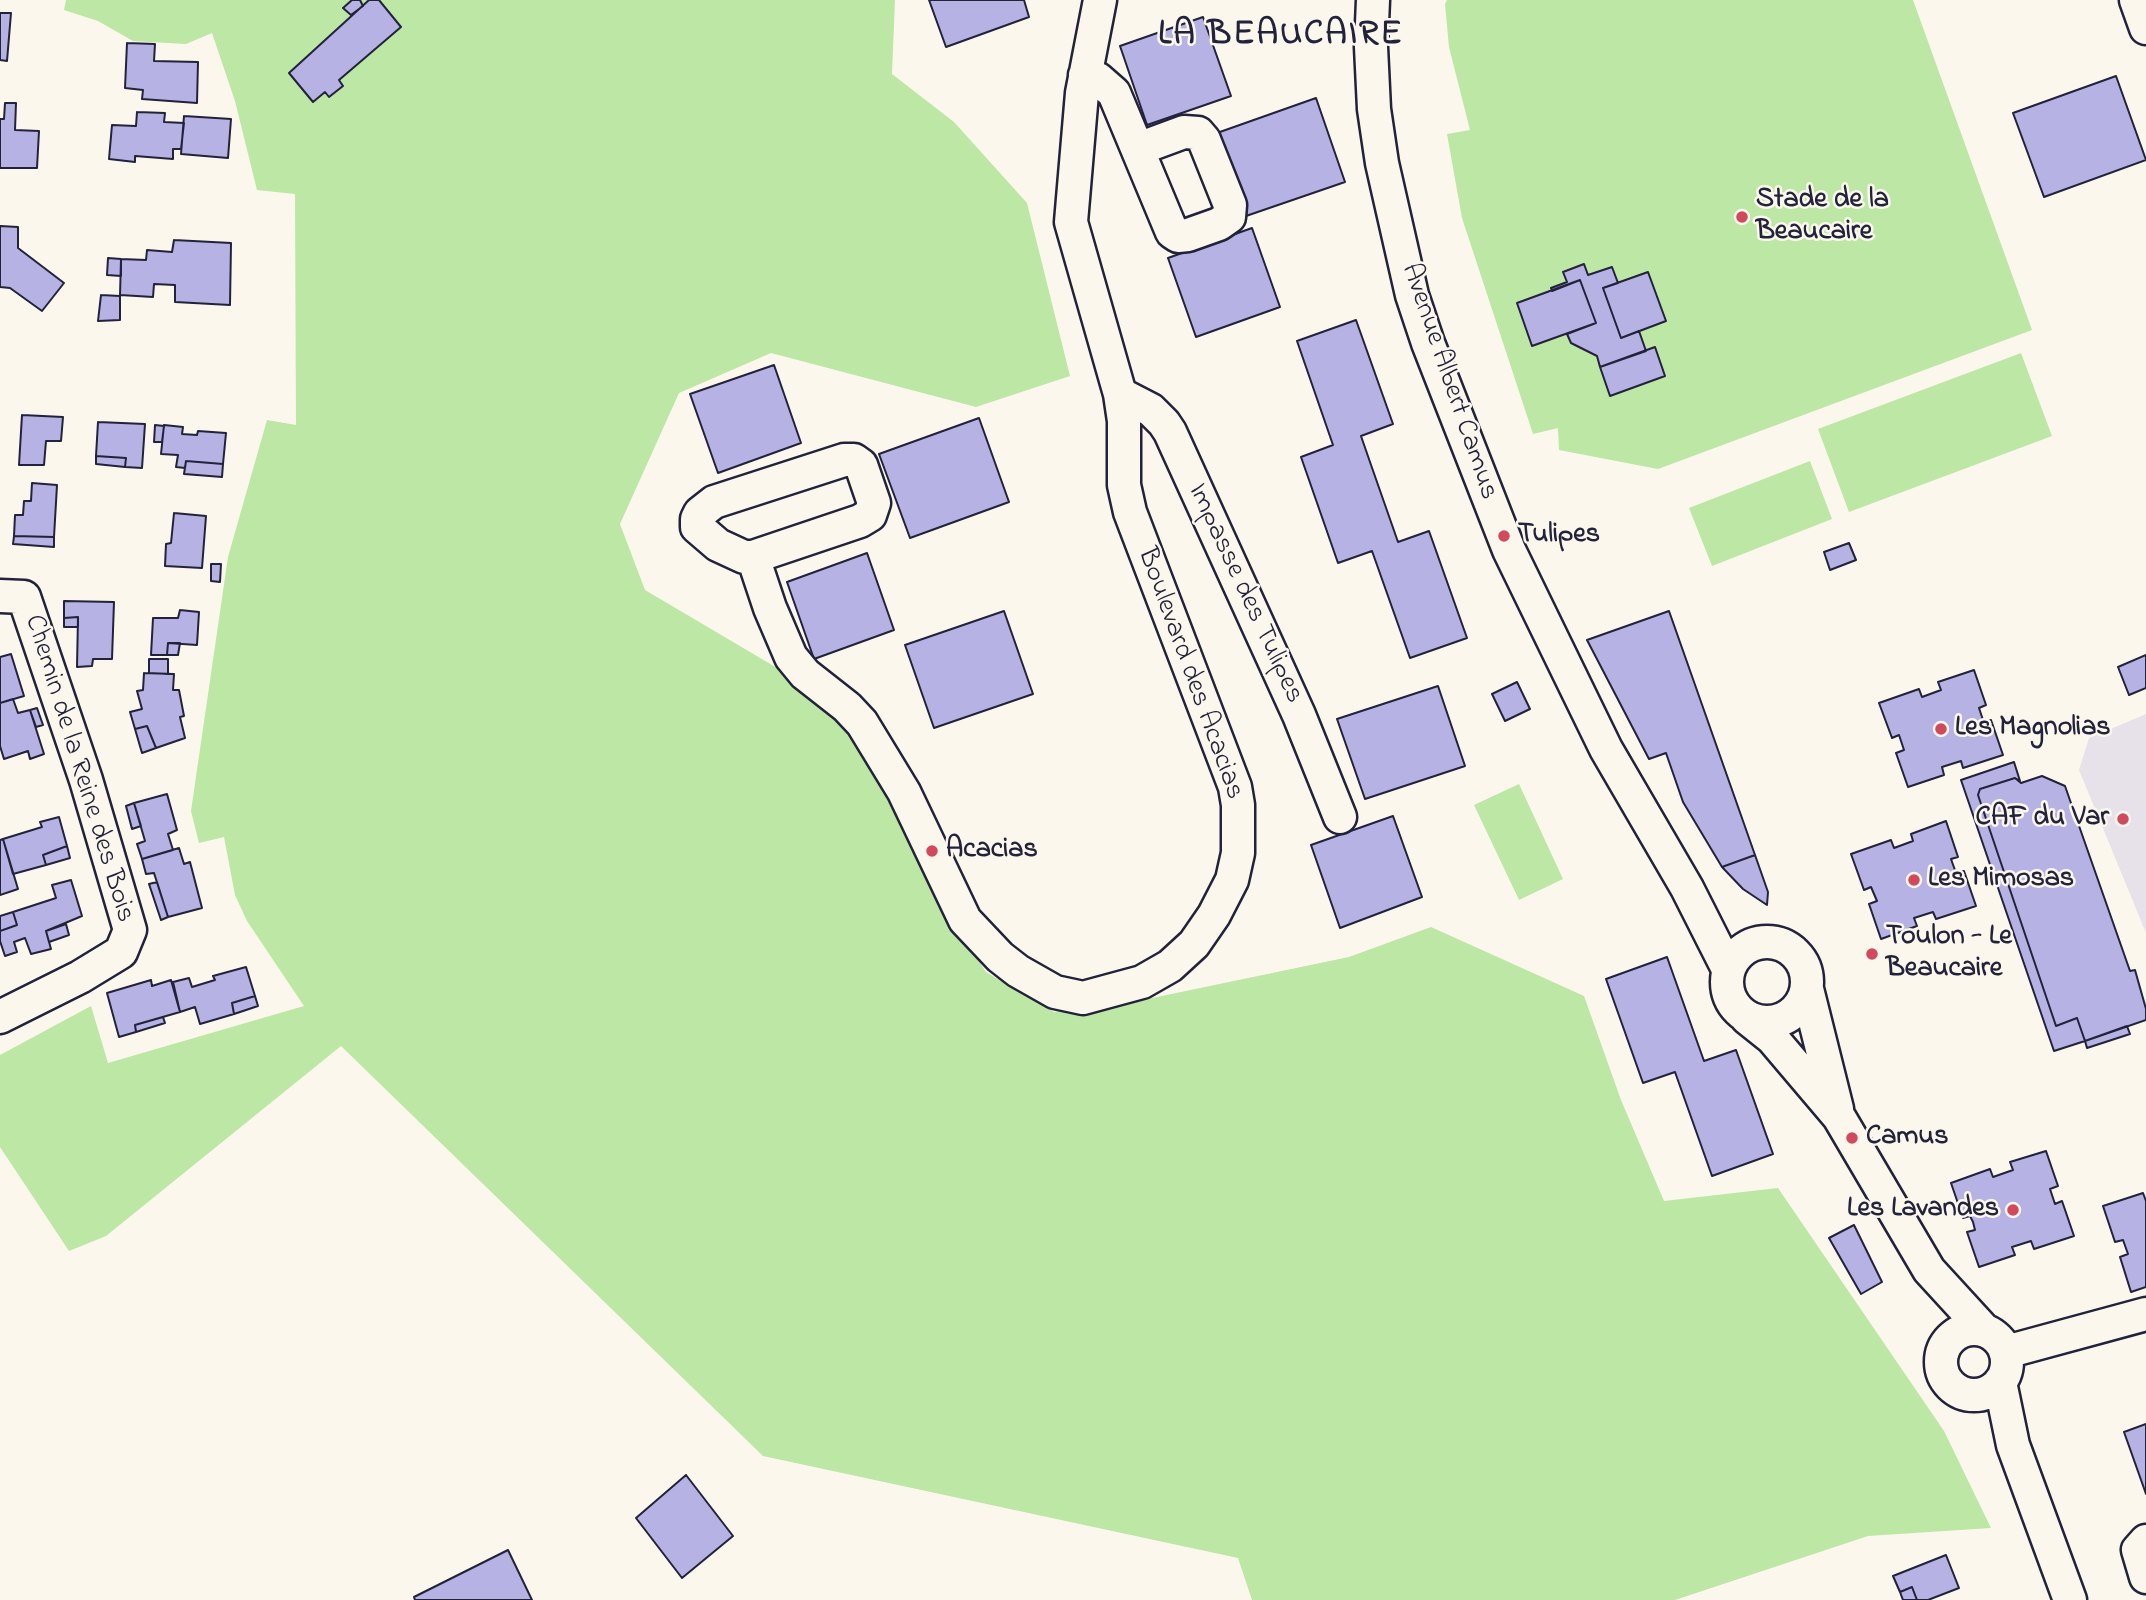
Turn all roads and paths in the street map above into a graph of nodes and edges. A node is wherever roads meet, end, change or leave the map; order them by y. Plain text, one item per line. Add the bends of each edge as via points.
1 (1100, 0) edge
2 (1373, 0) edge
3 (2136, 0) edge
4 (2146, 28) edge
5 (1085, 75) junction
6 (1138, 149) dead end
7 (1120, 394) junction
8 (753, 557) junction
9 (0, 596) edge
10 (1340, 817) dead end
11 (1687, 888) junction
12 (1751, 944) junction
13 (1728, 969) junction
14 (1807, 989) junction
15 (0, 1017) edge
16 (1747, 1018) junction
17 (1839, 1117) junction
18 (1929, 1270) junction
19 (2146, 1314) edge
20 (1984, 1330) junction
21 (1944, 1347) junction
22 (2003, 1367) junction
23 (1971, 1395) junction
24 (2013, 1445) junction
25 (2146, 1541) edge
26 (2146, 1577) edge
27 (2070, 1600) edge

1 - 5 street, Boulevard des Acacias
2 - 11 street, Avenue Albert Camus via 1374,108 1382,163 1412,295 1428,343 1482,484 1531,594 1606,749
3 - 4 street
5 - 6 street via 1114,93
5 - 7 street, Boulevard des Acacias via 1071,222
7 - 8 street, Boulevard des Acacias via 1124,485 1130,512 1235,787 1239,822 1232,880 1214,915 1194,944 1142,982 1083,998 1055,992 1018,971 977,934 955,902 904,792 862,723 791,657
7 - 10 street, Impasse des Tulipes via 1158,416 1170,432 1299,715
8 - 8 street via 870,515 874,503 861,465 844,460 714,502 703,510 697,519 699,530 709,540
9 - 15 street, Chemin de la Reine des Bois via 24,597 131,930 121,952
11 - 12 street, Avenue Albert Camus via 1735,935
11 - 13 street, Avenue Albert Camus
12 - 13 street
12 - 14 street via 1775,942 1796,954 1804,964
13 - 16 street via 1729,997
14 - 16 street via 1803,1002 1785,1019 1759,1022
14 - 17 street
16 - 17 street via 1772,1038
17 - 18 street
18 - 20 street
18 - 21 street
19 - 22 street
20 - 21 street via 1954,1335
20 - 22 street via 1995,1336
21 - 23 street via 1941,1359 1949,1383
22 - 23 street via 1987,1392
22 - 24 street
23 - 24 street
24 - 27 street
25 - 26 street via 2138,1549

